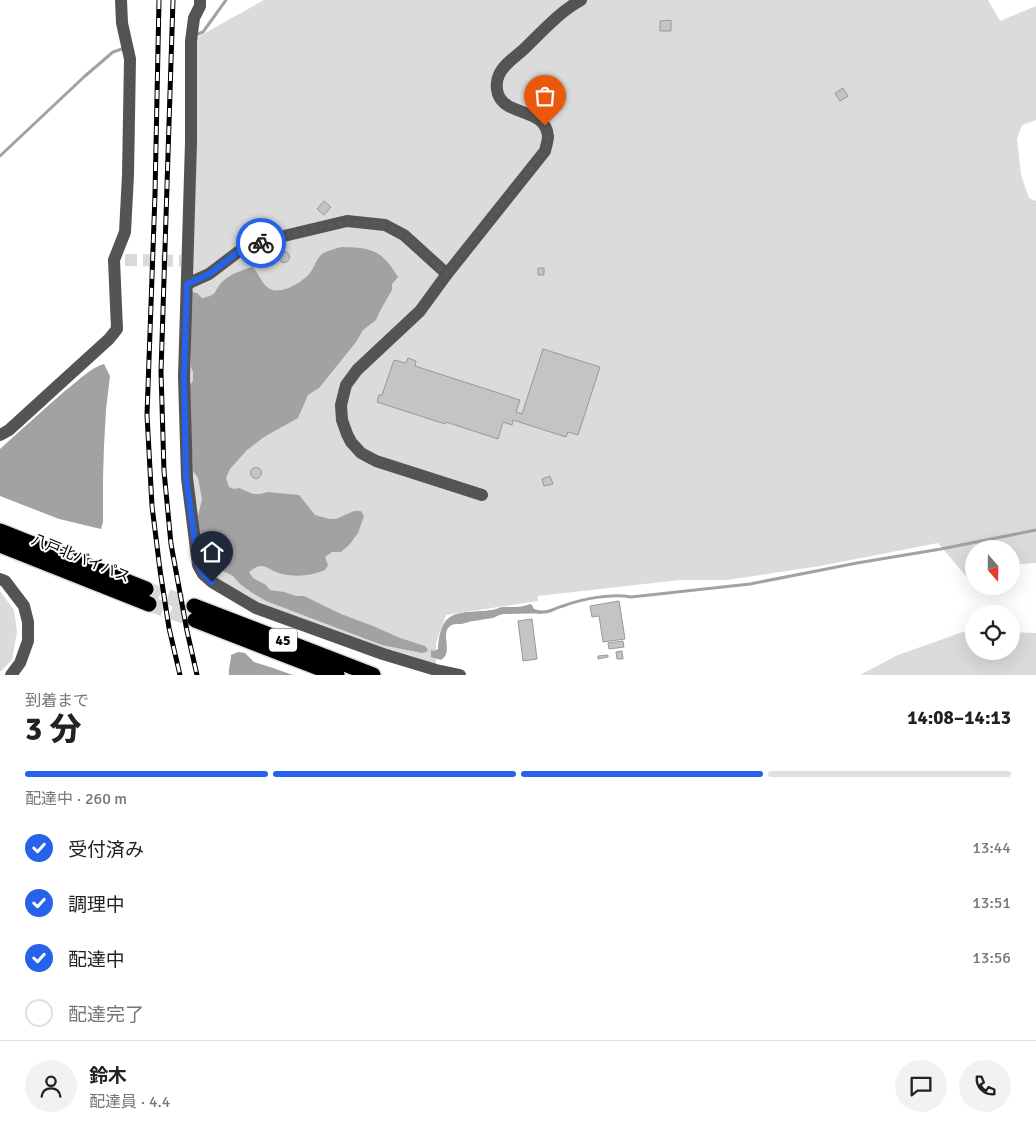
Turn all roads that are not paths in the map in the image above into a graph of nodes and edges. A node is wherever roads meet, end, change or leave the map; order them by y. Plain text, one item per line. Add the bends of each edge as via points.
1 (121, 0) edge
2 (581, 0) edge
3 (202, 2) edge
4 (447, 274) junction
5 (187, 284) junction
6 (0, 435) edge
7 (482, 495) dead end
8 (0, 531) edge
9 (0, 545) edge
10 (2, 577) edge
11 (11, 675) edge
12 (337, 675) edge
13 (373, 675) edge
14 (460, 675) edge

1 - 6 street via 130,59 128,174 117,329 109,340
2 - 4 street via 563,12 500,73 496,82 498,95 507,105 536,117 545,126 548,138 545,151
3 - 5 street via 194,18 191,41
4 - 5 street via 404,235 385,224 347,221 267,240 238,252 209,274
4 - 7 street via 420,311 351,378 341,405 342,420 351,442 376,461
5 - 14 street via 184,377 186,478 198,565 203,574 256,608 383,654
8 - 9 highway, 八戸北バイパス via 148,596
10 - 11 street via 24,606 28,622 28,641 20,663
12 - 13 highway, 45 via 194,613

